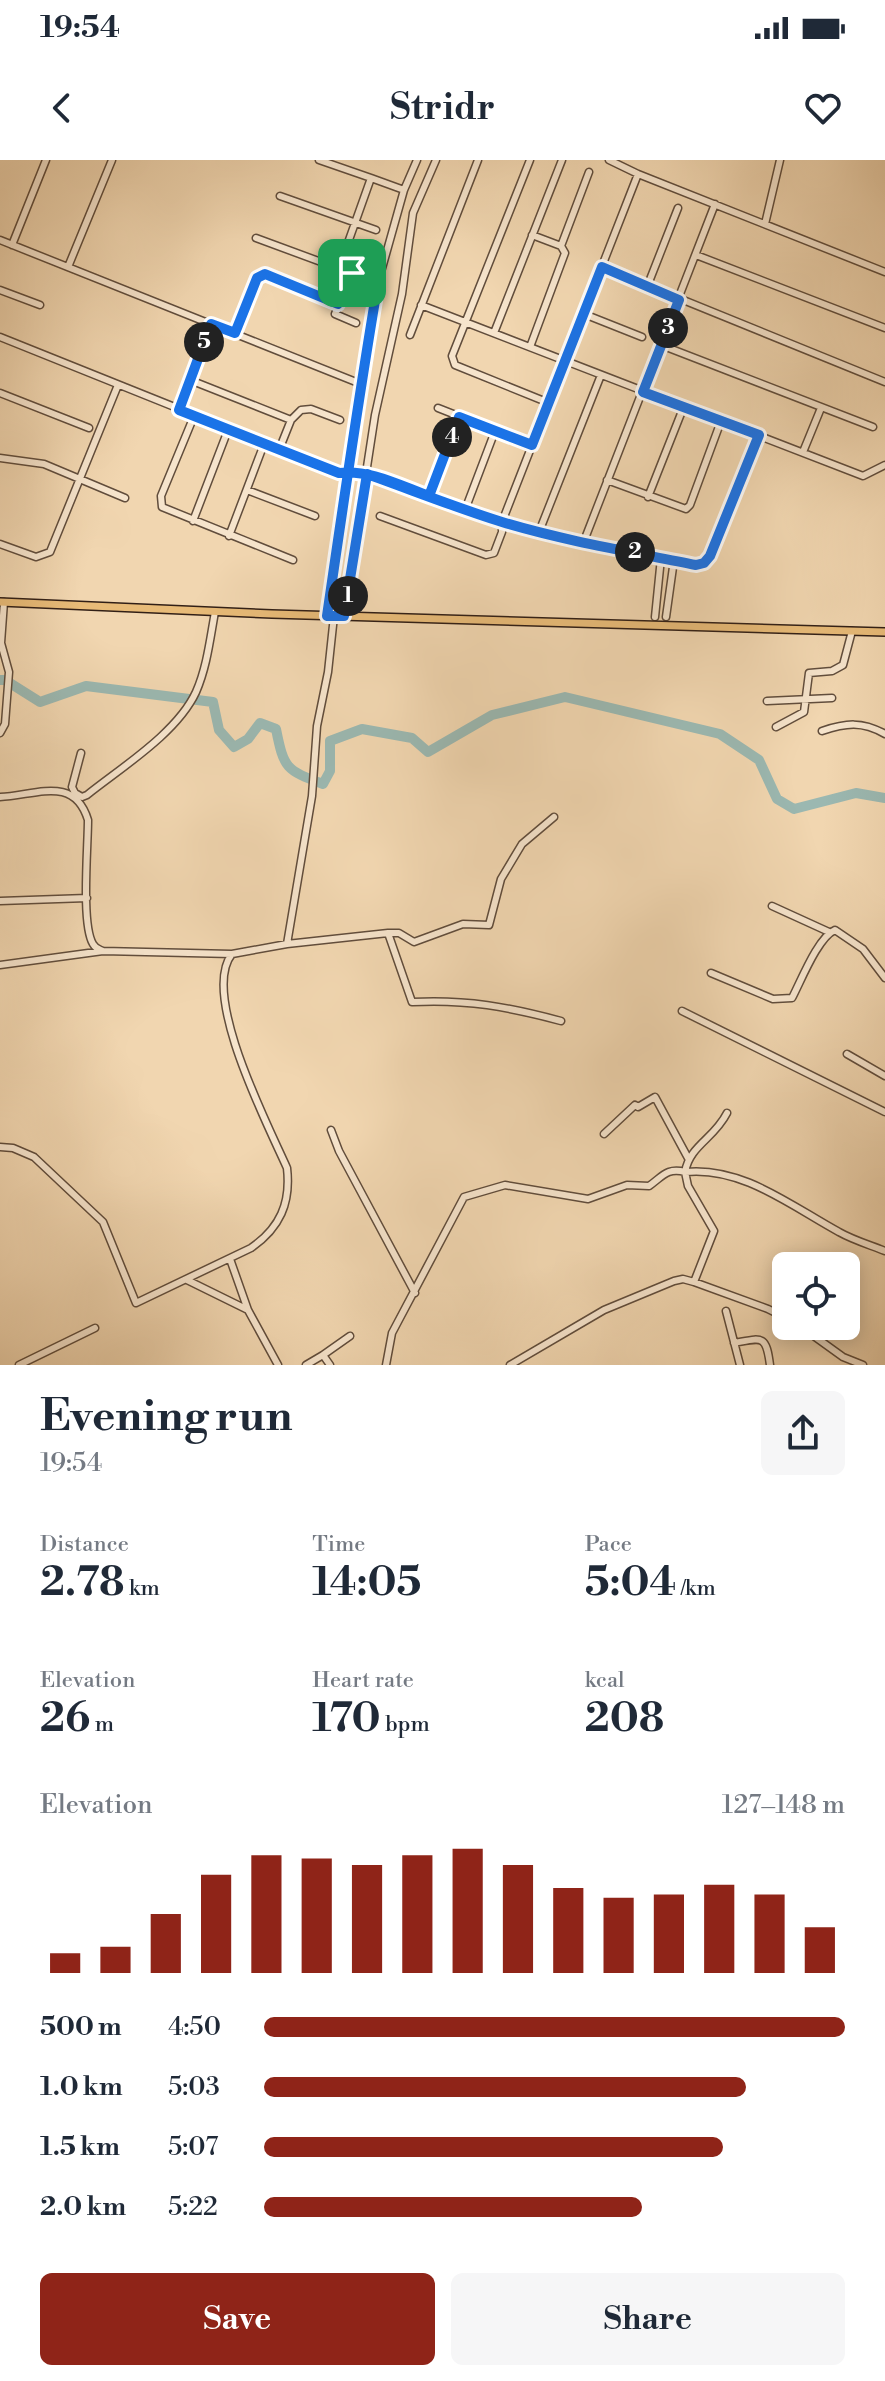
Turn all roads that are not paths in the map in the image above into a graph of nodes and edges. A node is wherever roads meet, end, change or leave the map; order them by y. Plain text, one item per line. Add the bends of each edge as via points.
1 (46, 160) edge
2 (112, 160) edge
3 (319, 160) edge
4 (417, 160) edge
5 (436, 160) edge
6 (478, 160) edge
7 (530, 160) edge
8 (562, 160) edge
9 (609, 160) edge
10 (780, 160) edge
11 (589, 172) dead end
12 (638, 174) junction
13 (371, 178) junction
14 (404, 190) junction
15 (280, 196) dead end
16 (715, 204) junction
17 (678, 208) dead end
18 (355, 223) junction
19 (765, 224) junction
20 (376, 230) dead end
21 (532, 235) junction
22 (256, 238) dead end
23 (0, 240) edge
24 (12, 245) junction
25 (561, 246) junction
26 (696, 255) junction
27 (68, 267) junction
28 (602, 267) junction
29 (339, 268) junction
30 (885, 272) edge
31 (352, 273) junction
32 (378, 283) junction
33 (647, 287) junction
34 (0, 290) edge
35 (679, 300) junction
36 (338, 304) junction
37 (40, 305) dead end
38 (421, 305) junction
39 (584, 314) junction
40 (466, 322) junction
41 (356, 323) dead end
42 (211, 324) junction
43 (885, 328) edge
44 (235, 333) junction
45 (494, 333) junction
46 (410, 335) dead end
47 (0, 337) edge
48 (642, 337) dead end
49 (661, 345) junction
50 (530, 347) junction
51 (566, 361) junction
52 (601, 375) junction
53 (190, 380) junction
54 (885, 382) edge
55 (361, 384) junction
56 (118, 385) junction
57 (643, 392) junction
58 (0, 393) edge
59 (549, 403) junction
60 (684, 406) junction
61 (438, 408) dead end
62 (821, 408) junction
63 (179, 410) junction
64 (194, 416) junction
65 (459, 417) junction
66 (291, 420) junction
67 (340, 420) dead end
68 (721, 421) junction
69 (873, 427) dead end
70 (89, 428) dead end
71 (228, 430) junction
72 (495, 431) junction
73 (759, 435) junction
74 (264, 444) junction
75 (532, 445) junction
76 (279, 450) junction
77 (803, 452) junction
78 (0, 458) edge
79 (885, 465) edge
80 (348, 472) junction
81 (367, 474) junction
82 (607, 480) junction
83 (79, 481) junction
84 (247, 490) junction
85 (429, 496) junction
86 (648, 497) junction
87 (125, 498) dead end
88 (465, 510) junction
89 (315, 516) dead end
90 (380, 516) dead end
91 (193, 521) junction
92 (502, 522) junction
93 (539, 532) junction
94 (229, 536) junction
95 (584, 541) junction
96 (0, 544) edge
97 (661, 558) junction
98 (293, 560) dead end
99 (674, 560) junction
100 (2, 602) edge
101 (215, 612) junction
102 (330, 616) junction
103 (344, 616) junction
104 (655, 617) dead end
105 (666, 617) dead end
106 (852, 631) junction
107 (885, 632) edge
108 (832, 698) dead end
109 (806, 700) junction
110 (767, 701) dead end
111 (776, 727) dead end
112 (822, 731) dead end
113 (0, 733) edge
114 (885, 734) edge
115 (81, 753) dead end
116 (0, 797) edge
117 (554, 817) dead end
118 (87, 898) junction
119 (0, 901) edge
120 (772, 906) dead end
121 (829, 932) junction
122 (388, 933) junction
123 (287, 944) junction
124 (103, 951) junction
125 (232, 954) junction
126 (0, 965) edge
127 (711, 973) dead end
128 (885, 978) edge
129 (682, 1011) dead end
130 (561, 1021) dead end
131 (847, 1054) dead end
132 (885, 1076) edge
133 (885, 1112) edge
134 (727, 1113) dead end
135 (331, 1130) dead end
136 (604, 1134) dead end
137 (0, 1147) edge
138 (688, 1158) junction
139 (685, 1172) junction
140 (885, 1251) edge
141 (230, 1259) junction
142 (187, 1280) junction
143 (694, 1282) junction
144 (415, 1293) junction
145 (248, 1310) junction
146 (726, 1311) dead end
147 (772, 1311) edge
148 (95, 1328) dead end
149 (350, 1336) dead end
150 (819, 1340) edge
151 (734, 1343) junction
152 (323, 1355) junction
153 (19, 1365) edge
154 (278, 1365) edge
155 (306, 1365) edge
156 (330, 1365) edge
157 (386, 1365) edge
158 (510, 1365) edge
159 (740, 1365) edge
160 (770, 1365) edge
161 (863, 1365) edge

1 - 24 street
2 - 27 street
3 - 13 street
4 - 14 street
5 - 81 street via 413,213
6 - 38 street
7 - 40 street
8 - 21 street
9 - 12 street
10 - 19 street
11 - 25 street
12 - 16 street
12 - 28 street
13 - 14 street
13 - 18 street
14 - 32 street
15 - 18 street
16 - 19 street
16 - 26 street
17 - 33 street
18 - 20 street
18 - 29 street
19 - 30 street
21 - 25 street
21 - 45 street
22 - 29 street
23 - 24 street
24 - 27 street
25 - 50 street via 564,258
26 - 35 street
26 - 43 street
27 - 42 street
28 - 33 street
28 - 39 street
29 - 31 street
31 - 32 street
31 - 36 street
32 - 55 street
33 - 35 street
34 - 37 street
35 - 49 street
35 - 54 street
36 - 41 street via 335,314
36 - 44 street via 261,274
38 - 40 street
38 - 46 street
39 - 48 street
39 - 51 street
40 - 45 street
40 - 59 street via 452,356 455,365
42 - 44 street
42 - 53 street
44 - 55 street
45 - 50 street
47 - 56 street
49 - 57 street
49 - 62 street
50 - 51 street
51 - 52 street
51 - 59 street
52 - 57 street
52 - 93 street
53 - 63 street
53 - 66 street
55 - 80 street
56 - 63 street
56 - 83 street
57 - 60 street
57 - 82 street
58 - 70 street
59 - 75 street
60 - 68 street
60 - 86 street
61 - 65 street
62 - 69 street
62 - 77 street
63 - 64 street
64 - 71 street
64 - 91 street via 161,502 167,511
65 - 72 street
65 - 85 street
66 - 67 street via 307,409
66 - 76 street
68 - 73 street
68 - 86 street via 688,508
71 - 74 street
71 - 91 street
72 - 75 street
72 - 88 street
73 - 77 street
73 - 99 street via 710,556 696,565
74 - 76 street
74 - 84 street
75 - 92 street
76 - 80 street
77 - 79 street via 863,476
78 - 83 street via 44,464
80 - 81 street
80 - 102 street
81 - 85 street
81 - 103 street
82 - 86 street
82 - 95 street
83 - 87 street
83 - 96 street via 47,555 36,557
84 - 89 street
84 - 94 street
85 - 88 street
88 - 92 street
90 - 92 street via 486,555 494,553
91 - 94 street
92 - 93 street
93 - 95 street
94 - 98 street
95 - 97 street
97 - 99 street
97 - 104 street
99 - 105 street
100 - 101 main road
100 - 113 street via 1,643 9,672
101 - 102 main road
101 - 115 street via 205,665 186,709 158,738 82,797 72,787
102 - 103 main road
102 - 123 street via 312,796
103 - 106 main road
106 - 107 main road
106 - 109 street via 843,665 809,673
108 - 109 street
109 - 110 street
109 - 111 street via 802,714
112 - 114 street via 855,723
116 - 118 street via 48,790 78,802 88,820
117 - 122 street via 515,855 501,879 489,925 463,924 414,942
118 - 119 street
118 - 124 street via 91,941
120 - 121 street
121 - 127 street via 792,998 773,999
121 - 128 street via 844,934 863,949
122 - 123 street
122 - 130 street via 412,1002 508,1007
123 - 125 street
124 - 125 street
124 - 126 street
125 - 141 street via 225,977 227,1019 287,1168 288,1183 285,1209 266,1238
129 - 133 street
131 - 132 street
134 - 138 street via 716,1132
135 - 144 street
136 - 138 street via 635,1105 655,1097
137 - 142 street via 34,1157 103,1222 136,1303
138 - 139 street
139 - 140 street via 706,1170 737,1177
139 - 143 street via 714,1231
139 - 144 street via 665,1171 649,1186 627,1185 588,1199 505,1185 464,1197
141 - 142 street
141 - 145 street
142 - 145 street
143 - 147 street
143 - 158 street via 665,1283 615,1305
144 - 157 street via 392,1333
145 - 154 street
146 - 151 street
148 - 153 street
149 - 152 street
150 - 161 street
151 - 159 street
151 - 160 street via 765,1341
152 - 155 street
152 - 156 street

